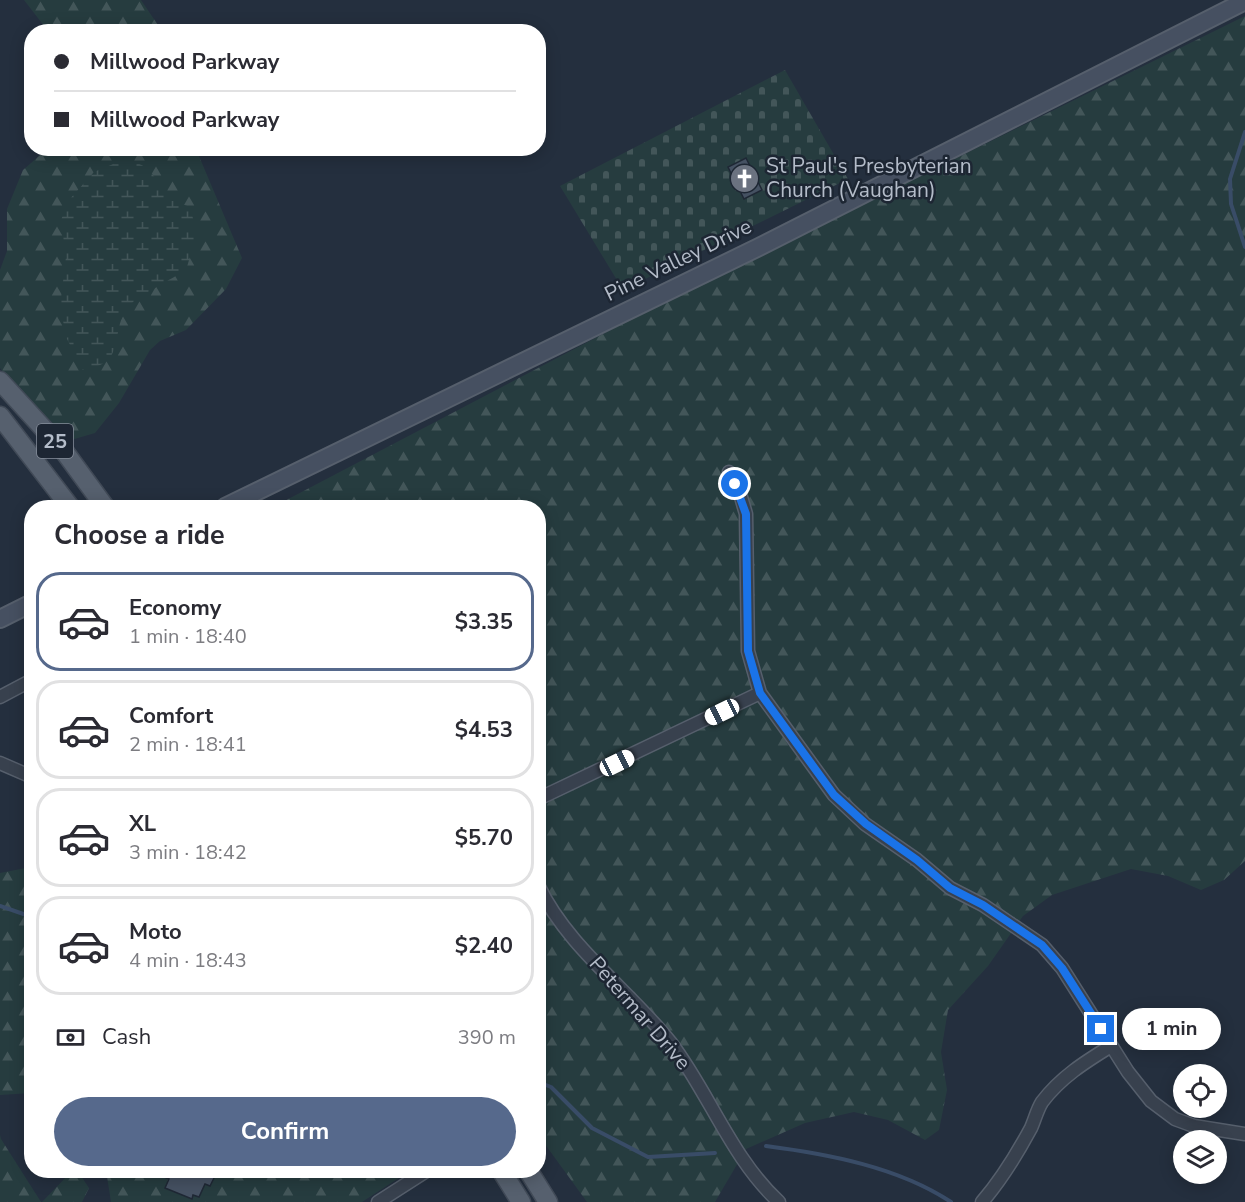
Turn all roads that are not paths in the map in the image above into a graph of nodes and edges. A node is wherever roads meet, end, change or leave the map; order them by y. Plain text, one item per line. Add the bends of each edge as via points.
1 (1245, 1) edge
2 (0, 381) edge
3 (0, 416) edge
4 (729, 472) dead end
5 (65, 500) edge
6 (100, 500) edge
7 (239, 500) edge
8 (24, 607) edge
9 (0, 619) edge
10 (24, 684) edge
11 (760, 693) junction
12 (0, 697) edge
13 (0, 762) edge
14 (24, 773) edge
15 (546, 795) edge
16 (546, 897) edge
17 (1111, 1046) junction
18 (1245, 1134) edge
19 (416, 1178) edge
20 (506, 1178) edge
21 (533, 1178) edge
22 (378, 1202) edge
23 (521, 1202) edge
24 (548, 1202) edge
25 (778, 1202) edge
26 (982, 1202) edge

1 - 7 street, Pine Valley Drive via 759,247
2 - 6 main road, 25 via 64,451
3 - 5 main road, 25
4 - 11 street via 746,514 748,651
8 - 9 street
10 - 12 street
11 - 15 street
11 - 17 street via 834,795 866,824 950,888 1042,945 1078,992
13 - 14 street
16 - 25 street, Petermar Drive via 563,924 675,1049 748,1166
17 - 18 street via 1151,1101 1175,1119 1215,1132
17 - 26 street via 1059,1082 1041,1104 1005,1173
19 - 22 street
20 - 23 main road
21 - 24 main road

